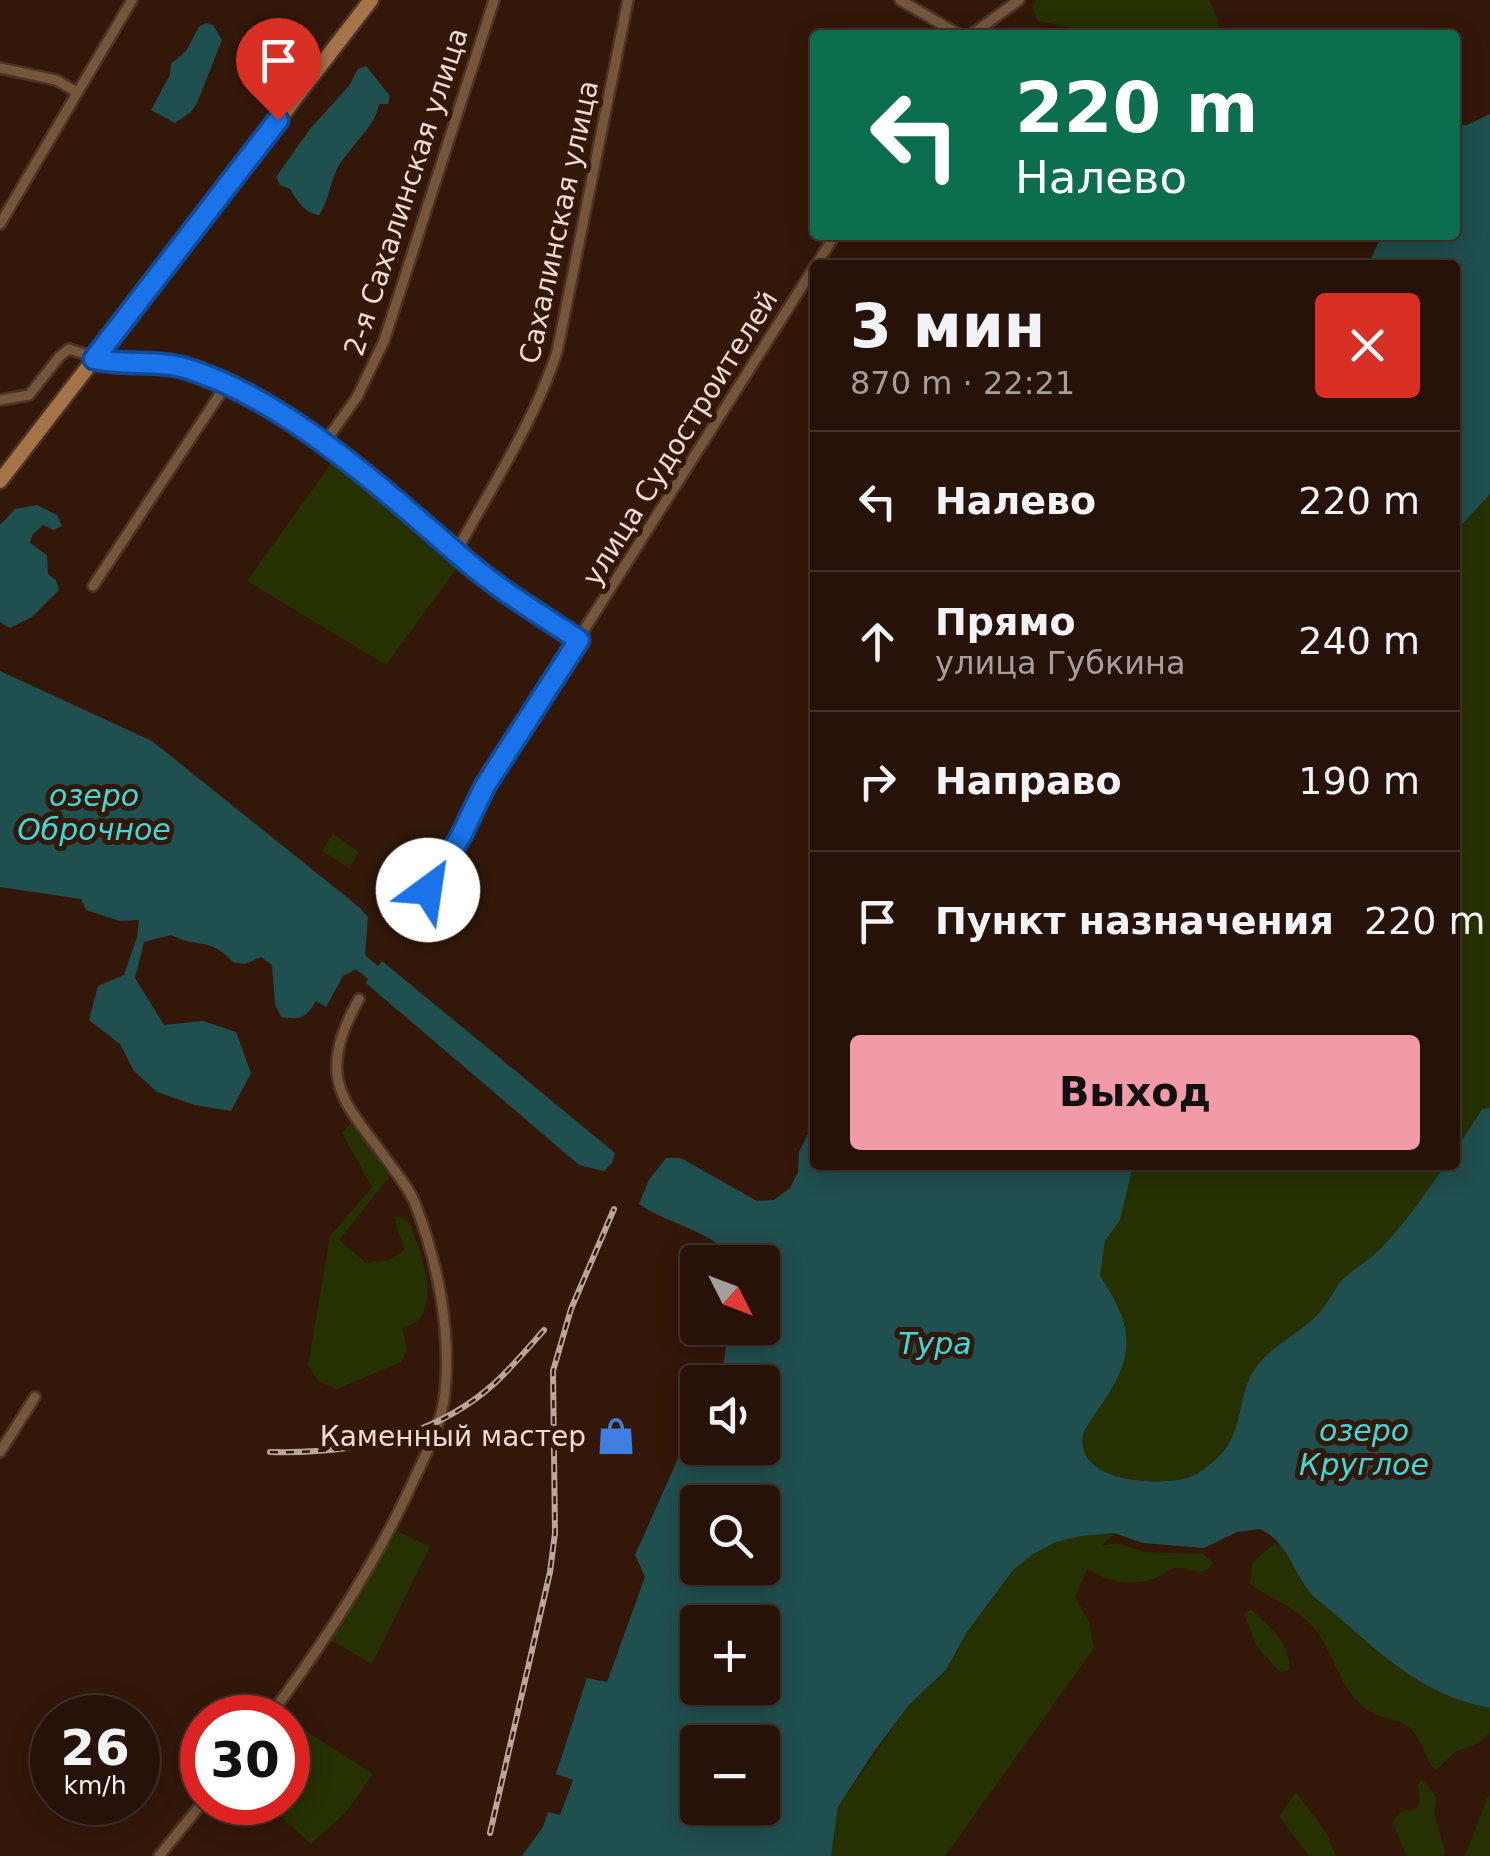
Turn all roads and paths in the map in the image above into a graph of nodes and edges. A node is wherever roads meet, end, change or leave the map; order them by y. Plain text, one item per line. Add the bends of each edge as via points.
1 (132, 0) edge
2 (372, 0) edge
3 (494, 0) edge
4 (628, 0) edge
5 (900, 0) edge
6 (1020, 0) edge
7 (953, 30) edge
8 (978, 30) edge
9 (0, 68) edge
10 (77, 92) junction
11 (0, 224) edge
12 (810, 274) edge
13 (94, 359) junction
14 (226, 384) junction
15 (0, 400) edge
16 (323, 445) junction
17 (0, 480) edge
18 (456, 552) junction
19 (94, 586) dead end
20 (579, 640) junction
21 (428, 890) dead end
22 (359, 999) dead end
23 (35, 1397) dead end
24 (0, 1452) edge
25 (283, 1695) edge
26 (185, 1825) edge
27 (160, 1856) edge

1 - 10 street
2 - 13 main road
3 - 16 street, 2-я Сахалинская улица via 384,341 357,397
4 - 18 street, Сахалинская улица via 558,352 530,420
5 - 7 street
6 - 8 street
9 - 10 street via 56,80
10 - 11 street
12 - 20 street, улица Судостроителей
13 - 14 street via 167,364
13 - 15 street via 64,351 29,395
13 - 17 main road
14 - 16 street
14 - 19 street
16 - 18 street
18 - 20 street
20 - 21 street, улица Судостроителей
22 - 25 street via 336,1052 338,1082 350,1114 416,1204 446,1318 445,1394 388,1536
23 - 24 street
26 - 27 street

